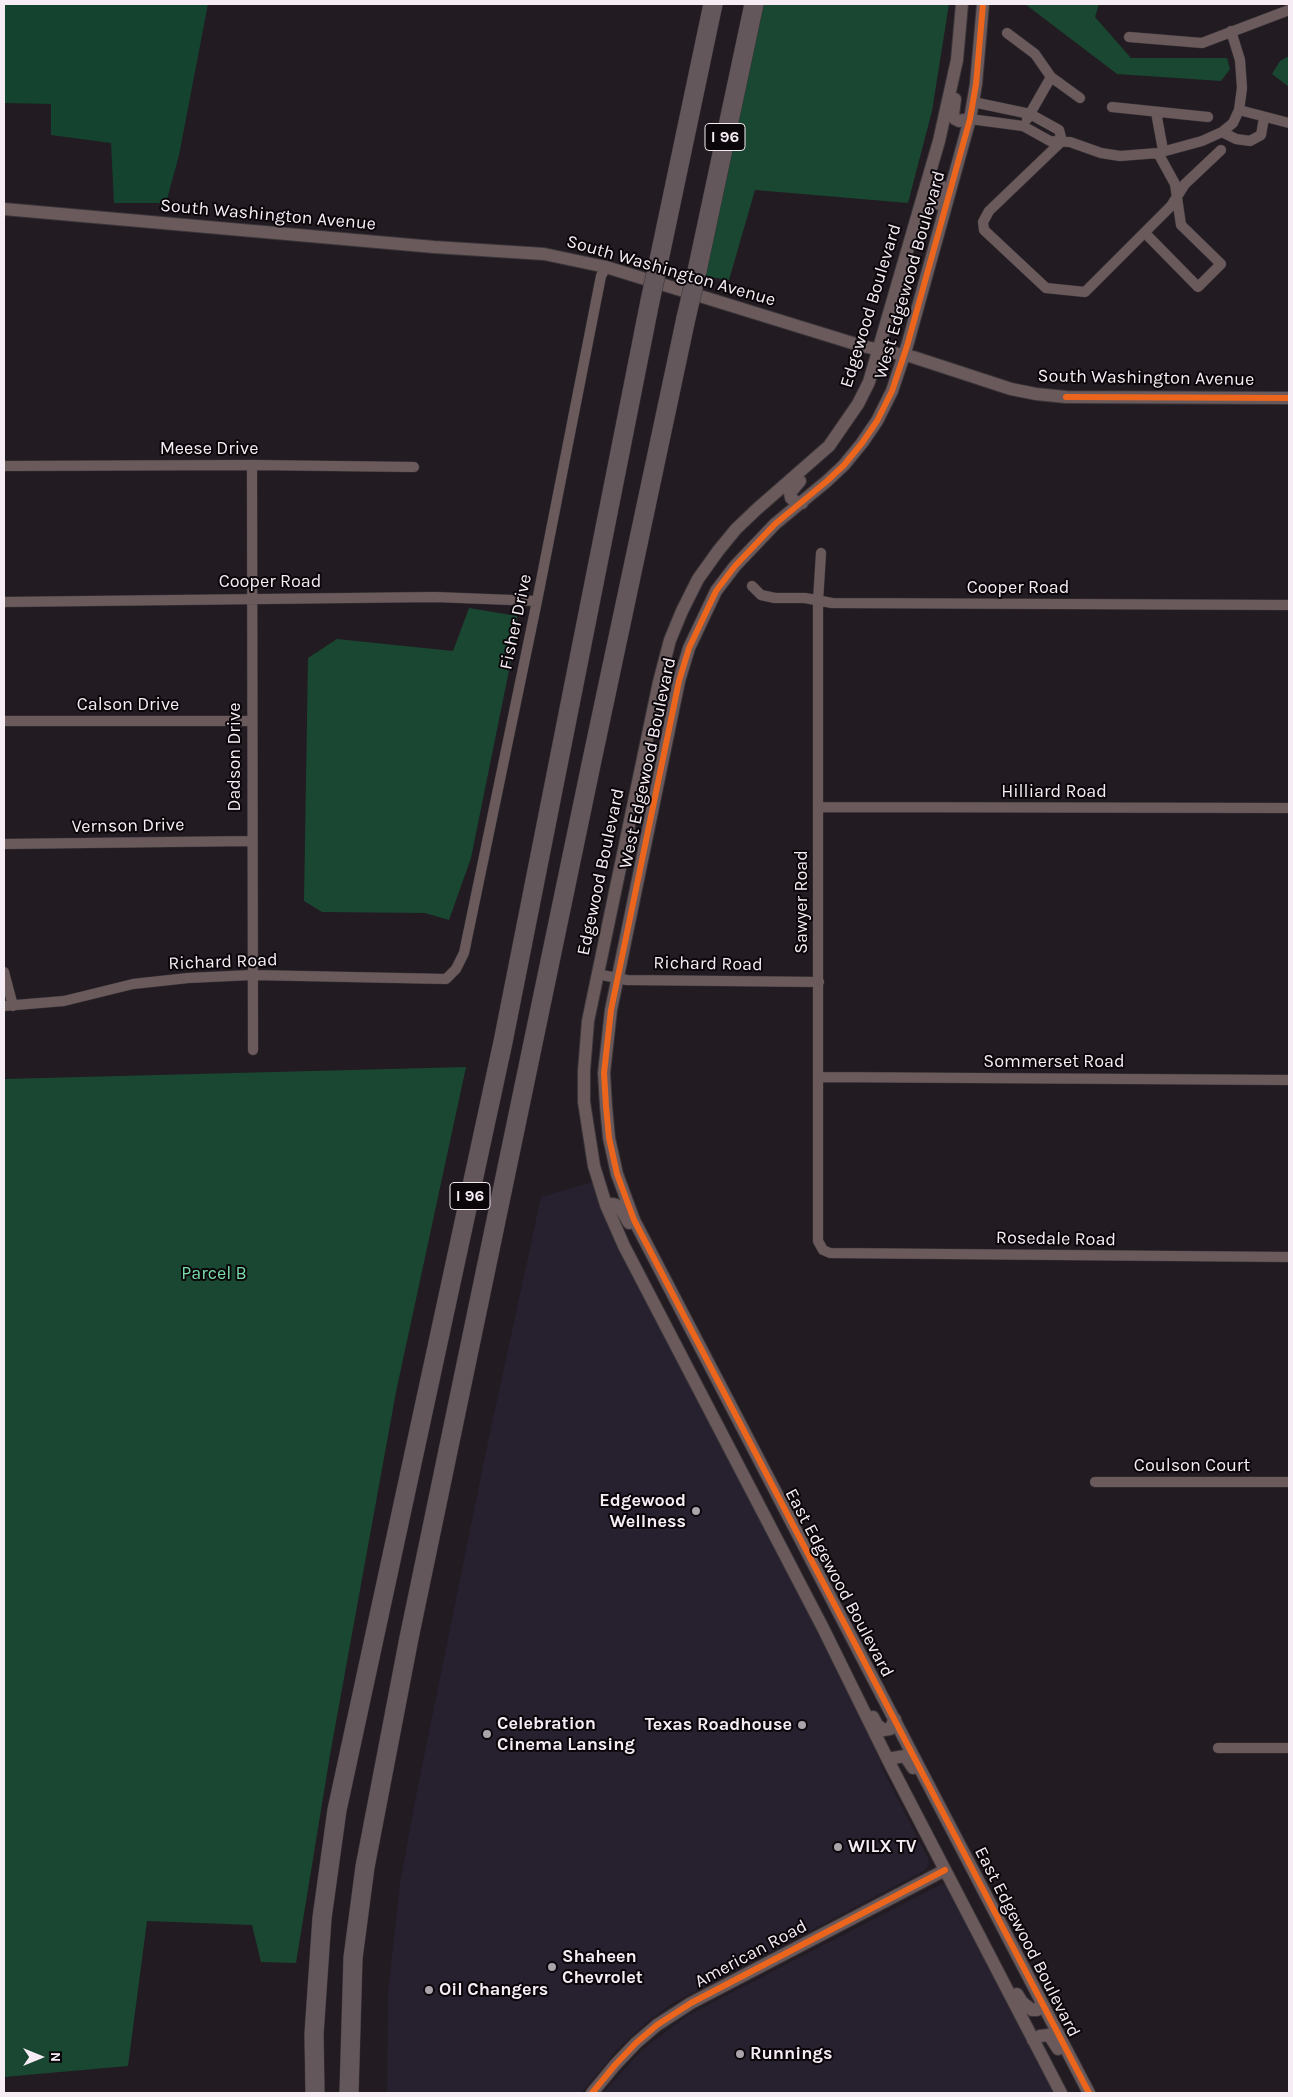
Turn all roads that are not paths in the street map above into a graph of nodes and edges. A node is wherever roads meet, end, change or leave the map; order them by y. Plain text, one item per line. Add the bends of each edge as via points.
1 (713, 4) edge
2 (754, 4) edge
3 (983, 4) edge
4 (962, 10) edge
5 (1289, 10) edge
6 (982, 19) junction
7 (1231, 31) junction
8 (1007, 33) dead end
9 (1130, 37) dead end
10 (957, 60) junction
11 (1050, 77) junction
12 (1080, 98) dead end
13 (973, 102) junction
14 (1112, 107) dead end
15 (1240, 110) junction
16 (1156, 112) junction
17 (1030, 114) junction
18 (1208, 117) dead end
19 (1264, 118) junction
20 (970, 119) junction
21 (1289, 123) edge
22 (1022, 126) junction
23 (1222, 132) junction
24 (1062, 141) junction
25 (1221, 150) dead end
26 (1160, 151) junction
27 (926, 185) junction
28 (1177, 196) junction
29 (4, 209) edge
30 (1145, 233) junction
31 (932, 255) junction
32 (606, 267) junction
33 (880, 349) junction
34 (904, 356) junction
35 (1289, 398) edge
36 (829, 446) junction
37 (252, 464) junction
38 (4, 466) edge
39 (414, 467) dead end
40 (802, 502) junction
41 (820, 553) dead end
42 (752, 586) dead end
43 (252, 599) junction
44 (537, 601) junction
45 (818, 601) junction
46 (4, 602) edge
47 (1289, 605) edge
48 (4, 721) edge
49 (252, 721) junction
50 (818, 807) junction
51 (1289, 808) edge
52 (252, 841) junction
53 (4, 844) edge
54 (4, 972) edge
55 (597, 974) junction
56 (252, 975) junction
57 (617, 978) junction
58 (446, 979) joint
59 (819, 982) junction
60 (8, 1006) edge
61 (253, 1050) dead end
62 (604, 1073) joint
63 (818, 1077) junction
64 (1289, 1080) edge
65 (606, 1205) junction
66 (823, 1250) joint
67 (1289, 1257) edge
68 (659, 1270) junction
69 (644, 1284) junction
70 (696, 1339) junction
71 (705, 1402) junction
72 (761, 1466) junction
73 (1096, 1482) dead end
74 (1289, 1482) edge
75 (823, 1628) junction
76 (871, 1676) junction
77 (846, 1678) junction
78 (895, 1719) junction
79 (1218, 1748) dead end
80 (1289, 1748) edge
81 (890, 1764) junction
82 (958, 1841) junction
83 (945, 1870) junction
84 (966, 1910) junction
85 (1042, 2003) junction
86 (1034, 2040) junction
87 (315, 2093) edge
88 (349, 2093) edge
89 (592, 2093) edge
90 (1061, 2093) edge
91 (1082, 2093) edge
92 (1089, 2093) edge

1 - 87 highway, I 96, bridge via 650,301 503,1042 337,1810 322,1918 314,2034
2 - 88 highway, I 96, bridge via 409,1638 365,1867 353,1958
3 - 6 street, West Edgewood Boulevard
4 - 6 street via 979,14
4 - 10 street, Edgewood Boulevard
5 - 7 street
6 - 13 street, West Edgewood Boulevard
7 - 9 street via 1202,43
7 - 15 street via 1240,60
8 - 11 street via 1035,54
10 - 20 street via 960,70 953,115 959,121
10 - 27 street, Edgewood Boulevard
11 - 12 street
11 - 17 street
13 - 17 street
13 - 20 street, West Edgewood Boulevard
14 - 16 street
15 - 19 street
15 - 23 street via 1233,123
16 - 18 street
16 - 26 street
17 - 22 street
17 - 24 street via 1059,130
19 - 21 street
19 - 23 street via 1261,135 1250,142
20 - 22 street
20 - 31 street, West Edgewood Boulevard
22 - 24 street via 1050,141
23 - 26 street via 1202,141
24 - 26 street via 1120,156
24 - 30 street via 990,211 983,222 984,230 1046,288 1085,292
25 - 28 street via 1185,184
26 - 28 street
27 - 31 street via 937,184 943,190 930,238
27 - 33 street, Edgewood Boulevard
28 - 30 street
28 - 30 street via 1181,225 1221,264 1198,287
29 - 32 street, South Washington Avenue via 544,254
31 - 34 street, West Edgewood Boulevard
32 - 33 street, South Washington Avenue
32 - 44 street, Fisher Drive via 599,285
33 - 34 street, South Washington Avenue
33 - 36 street, Edgewood Boulevard via 858,404
34 - 35 street, South Washington Avenue via 1036,394 1066,397
34 - 40 street, West Edgewood Boulevard via 892,391 862,443
36 - 40 street via 825,459 790,493 796,502
36 - 55 street, Edgewood Boulevard via 736,529 698,579 682,611 659,682
37 - 38 street, Meese Drive
37 - 39 street, Meese Drive
37 - 43 street, Dadson Drive
40 - 57 street, West Edgewood Boulevard via 775,524 735,566 716,591 689,648 679,681
41 - 45 street, Sawyer Road
42 - 45 street, Cooper Road via 762,595 775,598
43 - 44 street, Cooper Road via 436,597
43 - 46 street, Cooper Road
43 - 49 street, Dadson Drive
44 - 58 street, Fisher Drive via 464,953 456,969
45 - 47 street, Cooper Road
45 - 50 street, Sawyer Road
48 - 49 street, Calson Drive
49 - 52 street, Dadson Drive
50 - 51 street, Hilliard Road
50 - 59 street, Sawyer Road
52 - 53 street, Vernson Drive
52 - 56 street, Dadson Drive
54 - 60 street
55 - 57 street, Richard Road
55 - 65 street, Edgewood Boulevard via 585,1048 584,1102 594,1166
56 - 58 street, Richard Road
56 - 60 street, Richard Road via 133,984 64,1001
56 - 61 street, Dadson Drive
57 - 59 street, Richard Road
57 - 62 street, West Edgewood Boulevard via 606,1039
59 - 63 street, Sawyer Road
62 - 68 street, East Edgewood Boulevard via 609,1138 617,1174 634,1220
63 - 64 street, Sommerset Road
63 - 66 street, Sawyer Road via 818,1241
65 - 68 street via 613,1204 624,1212 646,1260
65 - 69 street, Edgewood Boulevard
66 - 67 street, Rosedale Road via 830,1253
68 - 70 street, East Edgewood Boulevard
69 - 70 street via 654,1289 679,1338 685,1342
69 - 71 street, Edgewood Boulevard
70 - 72 street, East Edgewood Boulevard
71 - 72 street via 718,1402 749,1458
71 - 75 street, Edgewood Boulevard
72 - 76 street, East Edgewood Boulevard
73 - 74 street, Coulson Court
75 - 76 street via 838,1629 859,1667
75 - 77 street, Edgewood Boulevard
76 - 78 street, East Edgewood Boulevard
77 - 78 street via 859,1689 880,1728 890,1729
77 - 81 street, Edgewood Boulevard
78 - 82 street, East Edgewood Boulevard
79 - 80 street
81 - 82 street via 893,1758 900,1756 909,1760 946,1832
81 - 83 street
82 - 85 street, East Edgewood Boulevard
83 - 84 street
83 - 89 street, American Road via 665,2019 615,2065
84 - 85 street via 978,1919 1022,2002 1027,2008 1037,2010
84 - 86 street
85 - 92 street, East Edgewood Boulevard
86 - 90 street
86 - 91 street via 1044,2035 1053,2038

